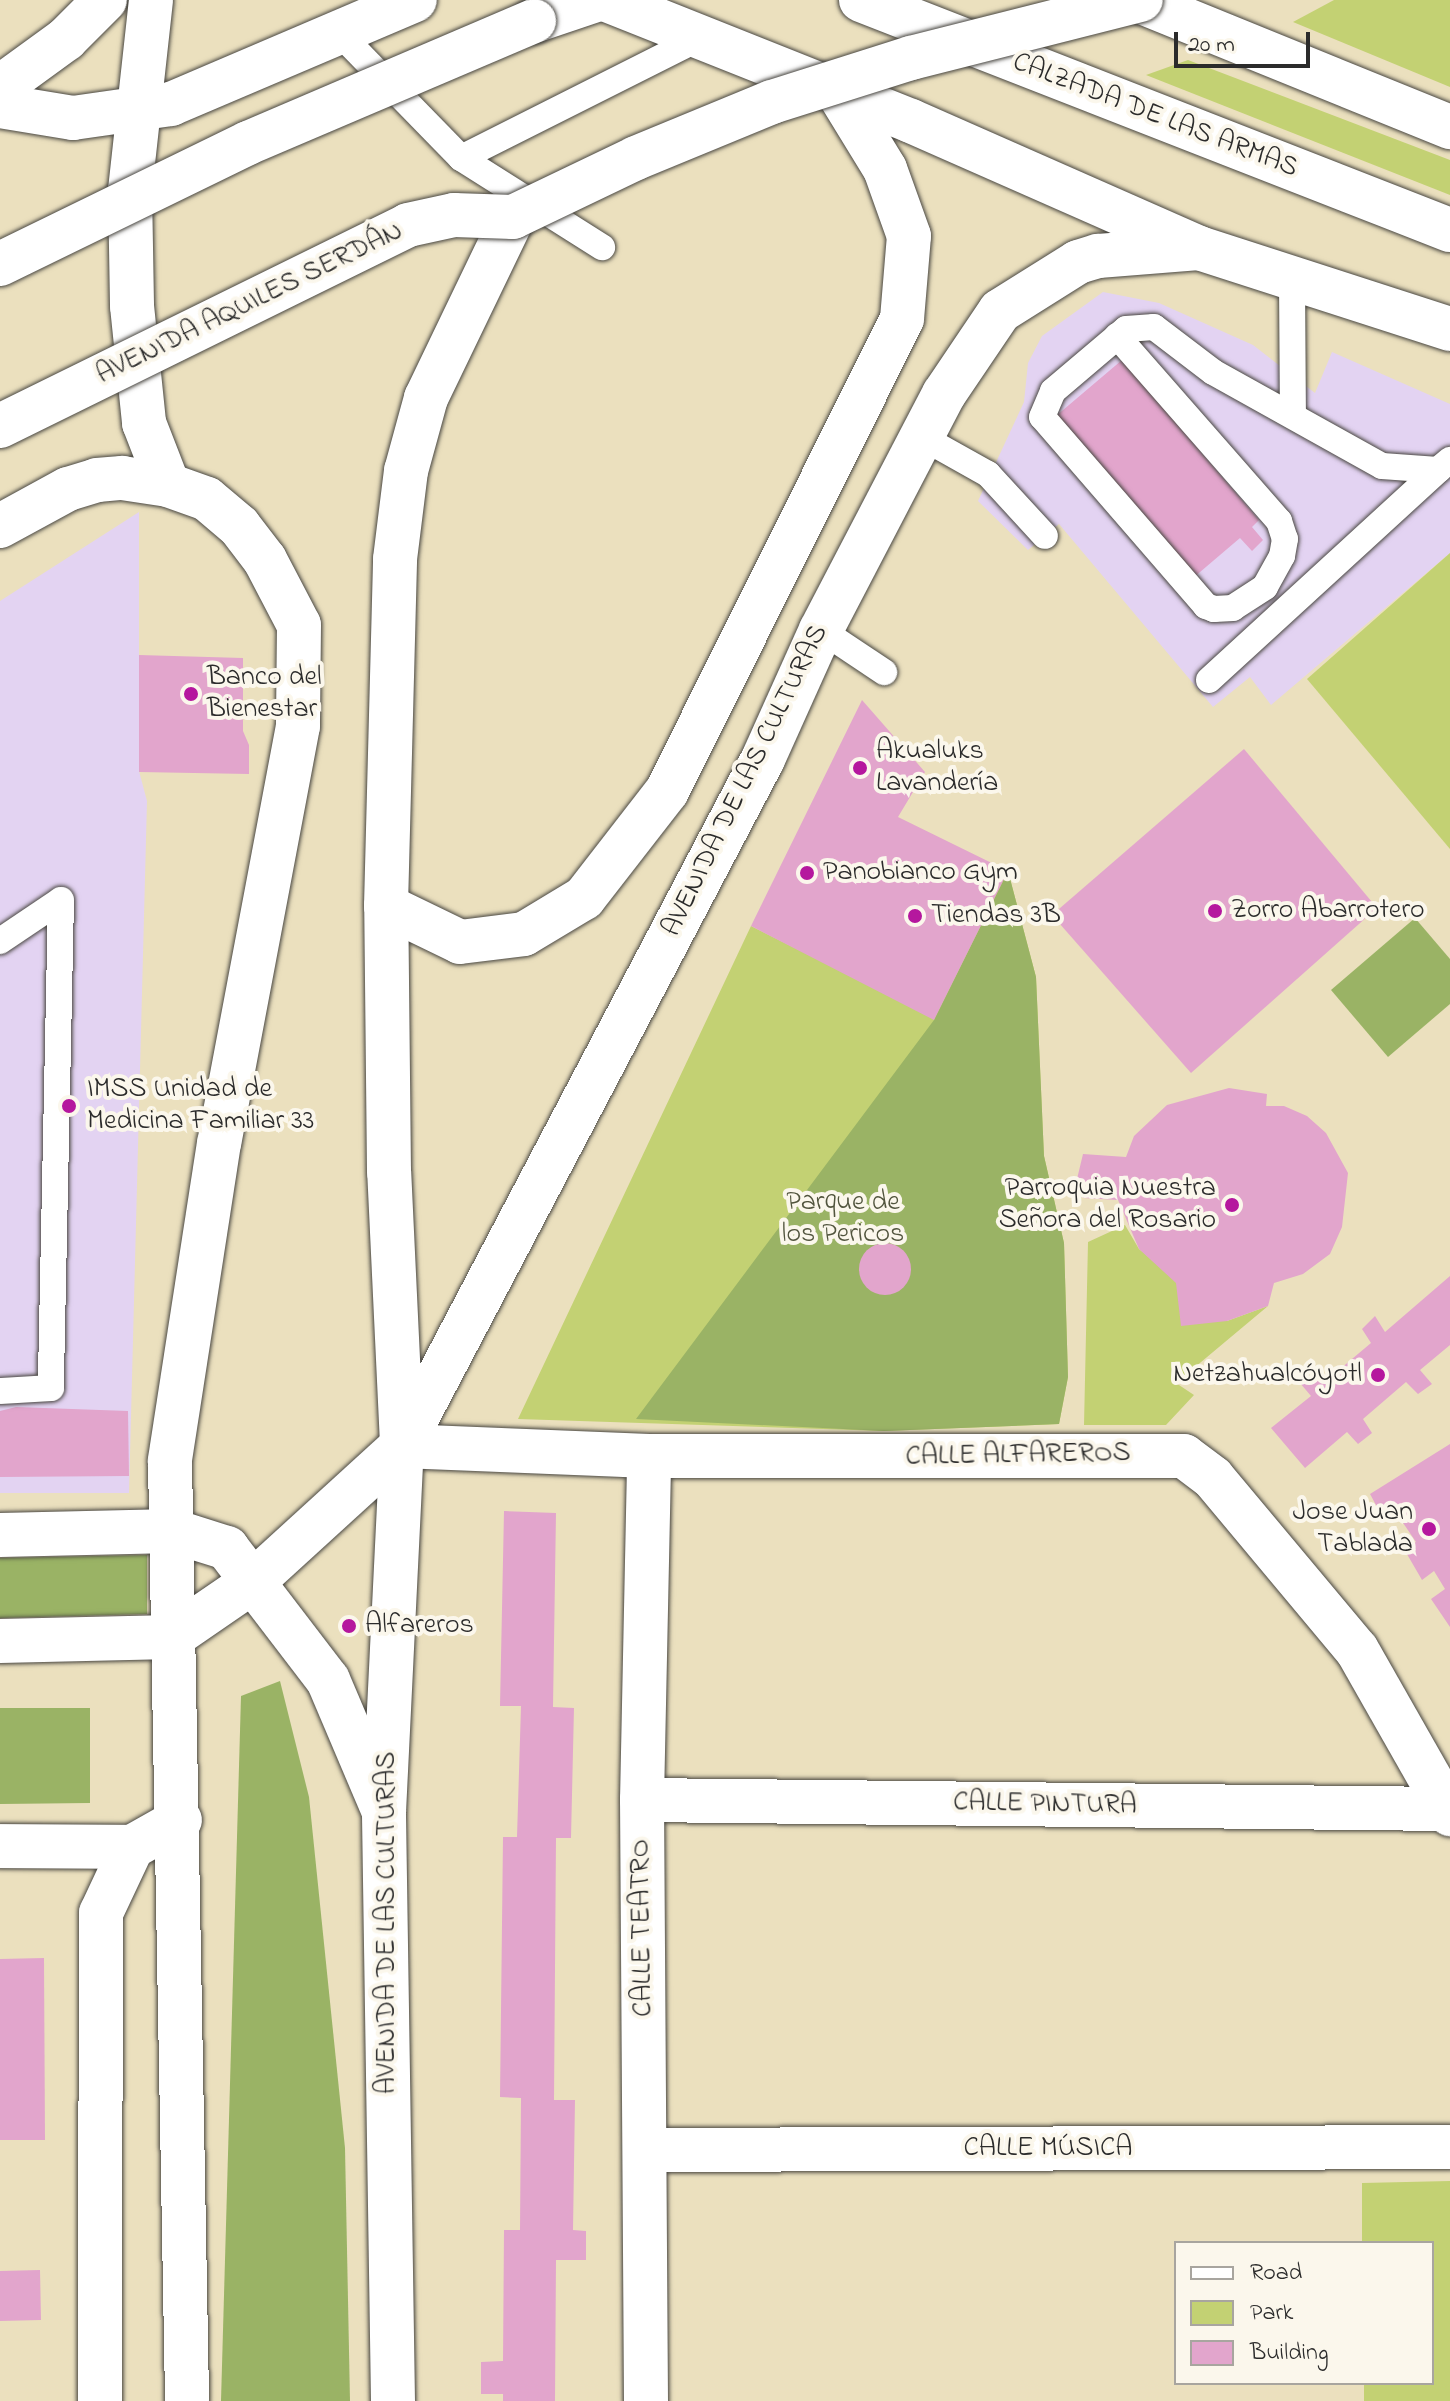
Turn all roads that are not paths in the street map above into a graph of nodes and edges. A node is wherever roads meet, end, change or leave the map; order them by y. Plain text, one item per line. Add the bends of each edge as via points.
1 (105, 0) edge
2 (151, 0) edge
3 (415, 0) edge
4 (596, 0) edge
5 (607, 0) edge
6 (861, 0) edge
7 (1139, 0) edge
8 (340, 34) junction
9 (698, 39) junction
10 (0, 87) edge
11 (839, 94) junction
12 (0, 106) edge
13 (141, 110) junction
14 (1450, 127) edge
15 (461, 158) junction
16 (513, 217) junction
17 (1450, 230) edge
18 (602, 247) dead end
19 (1199, 248) junction
20 (0, 264) edge
21 (1292, 281) junction
22 (1450, 329) edge
23 (1117, 336) junction
24 (1293, 414) junction
25 (0, 426) edge
26 (920, 436) junction
27 (1444, 465) edge
28 (168, 485) junction
29 (0, 526) edge
30 (1045, 536) dead end
31 (821, 630) junction
32 (884, 672) dead end
33 (1209, 680) dead end
34 (386, 906) junction
35 (0, 941) edge
36 (0, 1391) edge
37 (402, 1446) junction
38 (649, 1456) junction
39 (173, 1531) junction
40 (0, 1535) edge
41 (255, 1580) junction
42 (172, 1637) junction
43 (0, 1641) edge
44 (642, 1800) junction
45 (1448, 1801) edge
46 (384, 1812) junction
47 (180, 1820) junction
48 (0, 1846) edge
49 (132, 1847) junction
50 (1450, 2147) edge
51 (645, 2150) junction
52 (100, 2401) edge
53 (187, 2401) edge
54 (393, 2401) edge
55 (646, 2401) edge

1 - 10 main road via 66,39
2 - 13 main road
3 - 8 main road
4 - 20 main road, bridge via 248,143
5 - 9 main road
6 - 17 main road, CALZADA DE LAS ARMAS
7 - 14 main road
7 - 16 main road, AVENIDA AQUILES SERDÁN, bridge via 911,58 758,107
8 - 13 main road via 171,104
8 - 15 lane
9 - 11 main road
9 - 15 lane
11 - 19 main road
11 - 34 main road via 885,169 909,236 902,319 667,791 584,898 524,934 460,942
12 - 13 main road via 73,118
13 - 28 main road via 130,190 132,306 144,423
15 - 18 lane
16 - 25 main road, AVENIDA AQUILES SERDÁN, bridge via 454,215 408,225
16 - 34 main road via 446,349 406,471 388,671
19 - 21 main road
19 - 26 main road, AVENIDA DE LAS CULTURAS via 1098,256 1032,289 1000,311
21 - 22 main road
21 - 24 lane
23 - 23 lane via 1279,521 1285,539 1279,565 1265,587 1233,608 1206,606 1042,417 1053,391
23 - 24 lane via 1140,325 1154,327 1213,372
24 - 27 lane via 1382,466
26 - 30 lane via 988,474
26 - 31 main road, AVENIDA DE LAS CULTURAS
27 - 33 lane
28 - 29 main road via 97,480 68,489
28 - 39 main road via 207,499 239,526 265,560 299,625 298,726 219,1143 172,1446
31 - 32 lane
31 - 37 main road, AVENIDA DE LAS CULTURAS via 763,759
34 - 37 main road via 389,1172
35 - 36 lane via 61,900 51,1388
37 - 38 main road, CALLE ALFAREROS
37 - 41 main road, AVENIDA DE LAS CULTURAS
37 - 46 main road, AVENIDA DE LAS CULTURAS
38 - 44 main road, CALLE TEATRO
38 - 45 main road, CALLE ALFAREROS via 1184,1456 1213,1478 1357,1650
39 - 40 main road
39 - 41 main road via 227,1548
39 - 42 main road
41 - 42 main road, AVENIDA DE LAS CULTURAS
41 - 46 main road via 328,1680
42 - 43 main road
42 - 47 main road
44 - 45 main road, CALLE PINTURA
44 - 51 main road, CALLE TEATRO
46 - 54 main road, AVENIDA DE LAS CULTURAS
47 - 49 main road
47 - 53 main road
48 - 49 main road
49 - 52 main road via 101,1913
50 - 51 main road, CALLE MÚSICA
51 - 55 main road, CALLE TEATRO

